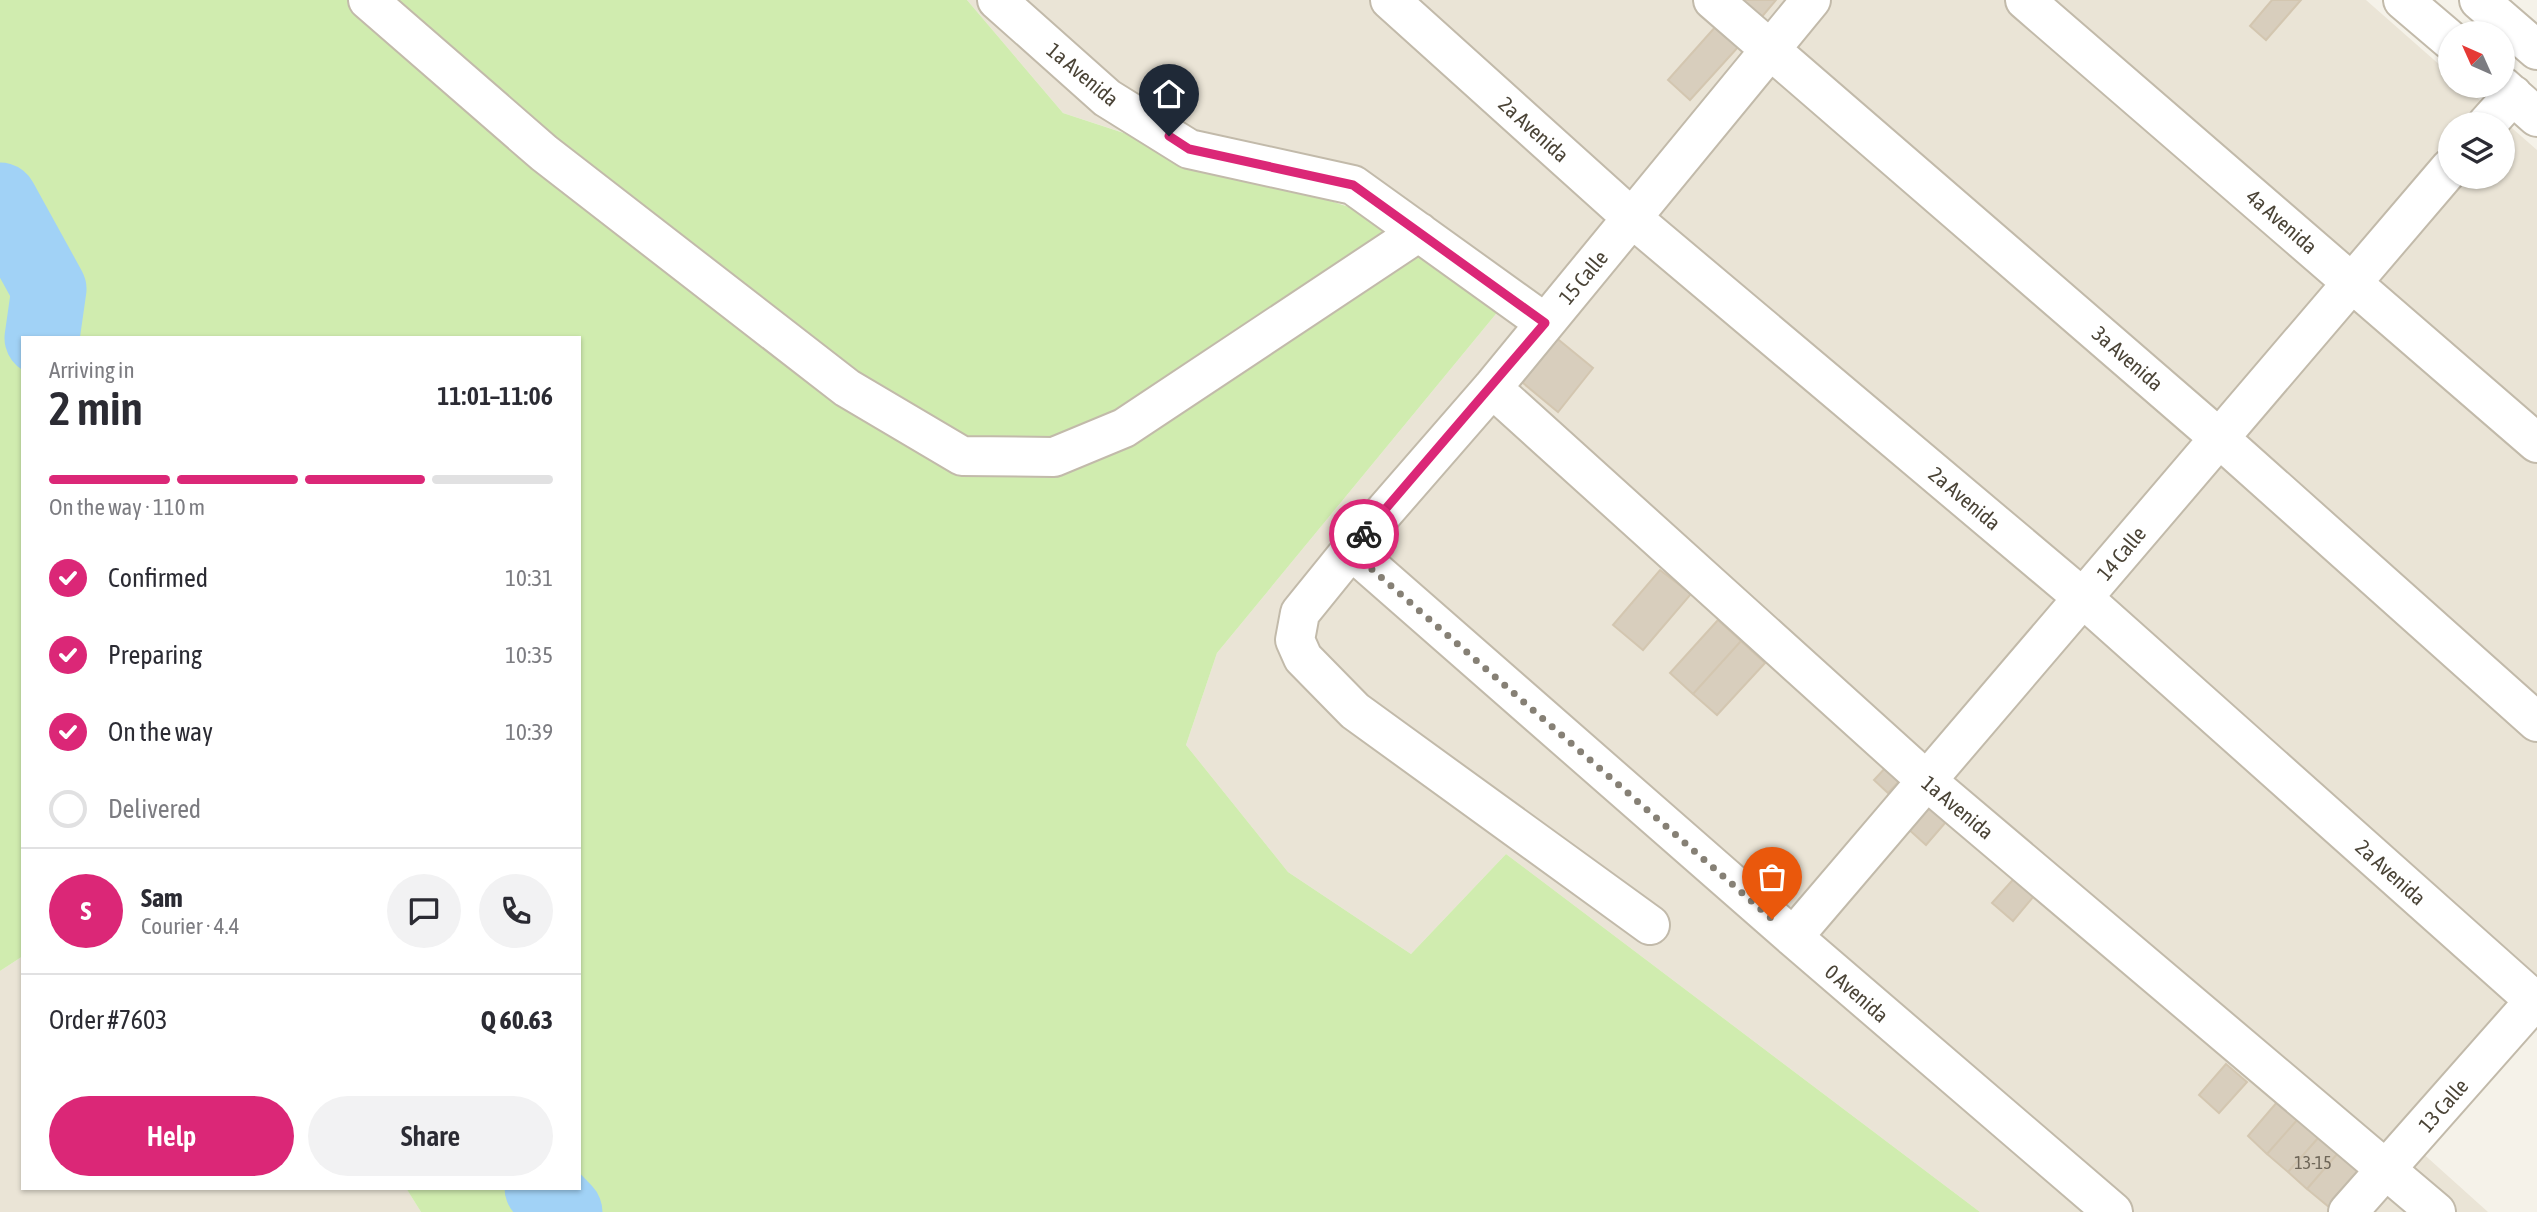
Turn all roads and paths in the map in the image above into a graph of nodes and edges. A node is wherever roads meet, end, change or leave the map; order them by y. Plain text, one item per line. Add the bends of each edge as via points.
1 (368, 0) edge
2 (997, 0) edge
3 (1390, 0) edge
4 (1713, 0) edge
5 (1811, 0) edge
6 (2025, 0) edge
7 (2403, 0) edge
8 (2479, 0) edge
9 (2438, 30) edge
10 (1770, 48) junction
11 (2537, 50) edge
12 (2517, 99) edge
13 (2501, 112) edge
14 (2438, 182) edge
15 (1632, 218) junction
16 (1419, 232) junction
17 (2353, 282) junction
18 (1545, 323) junction
19 (1492, 388) junction
20 (2220, 438) junction
21 (2537, 443) edge
22 (1350, 550) junction
23 (2083, 597) junction
24 (2537, 723) edge
25 (1927, 781) junction
26 (1650, 925) dead end
27 (1793, 937) junction
28 (2536, 999) edge
29 (2387, 1168) junction
30 (2113, 1212) edge
31 (2348, 1212) edge
32 (2436, 1212) edge

1 - 16 street via 544,153 847,388 962,456 1054,457 1124,428
2 - 16 street, 1a Avenida via 1107,98 1189,149 1353,185
3 - 15 street, 2a Avenida
4 - 10 street, 3a Avenida
5 - 10 street, 15 Calle
6 - 17 street, 4a Avenida
7 - 9 street
8 - 11 street
10 - 15 street, 15 Calle
10 - 20 street, 3a Avenida
12 - 13 street
14 - 17 street, 14 Calle
15 - 18 street, 15 Calle
15 - 23 street, 2a Avenida
16 - 18 street, 1a Avenida
17 - 20 street, 14 Calle
17 - 21 street, 4a Avenida
18 - 19 street, 15 Calle
19 - 22 street, 15 Calle
19 - 25 street, 1a Avenida
20 - 23 street, 14 Calle
20 - 24 street, 3a Avenida
22 - 26 street, 15 Calle via 1300,613 1296,640 1303,658 1355,711
22 - 27 street, 0 Avenida
23 - 25 street, 14 Calle
23 - 28 street, 2a Avenida
25 - 27 street, 14 Calle
25 - 29 street, 1a Avenida
27 - 30 street, 0 Avenida
28 - 29 street, 13 Calle
29 - 31 street, 13 Calle
29 - 32 street, 1a Avenida

